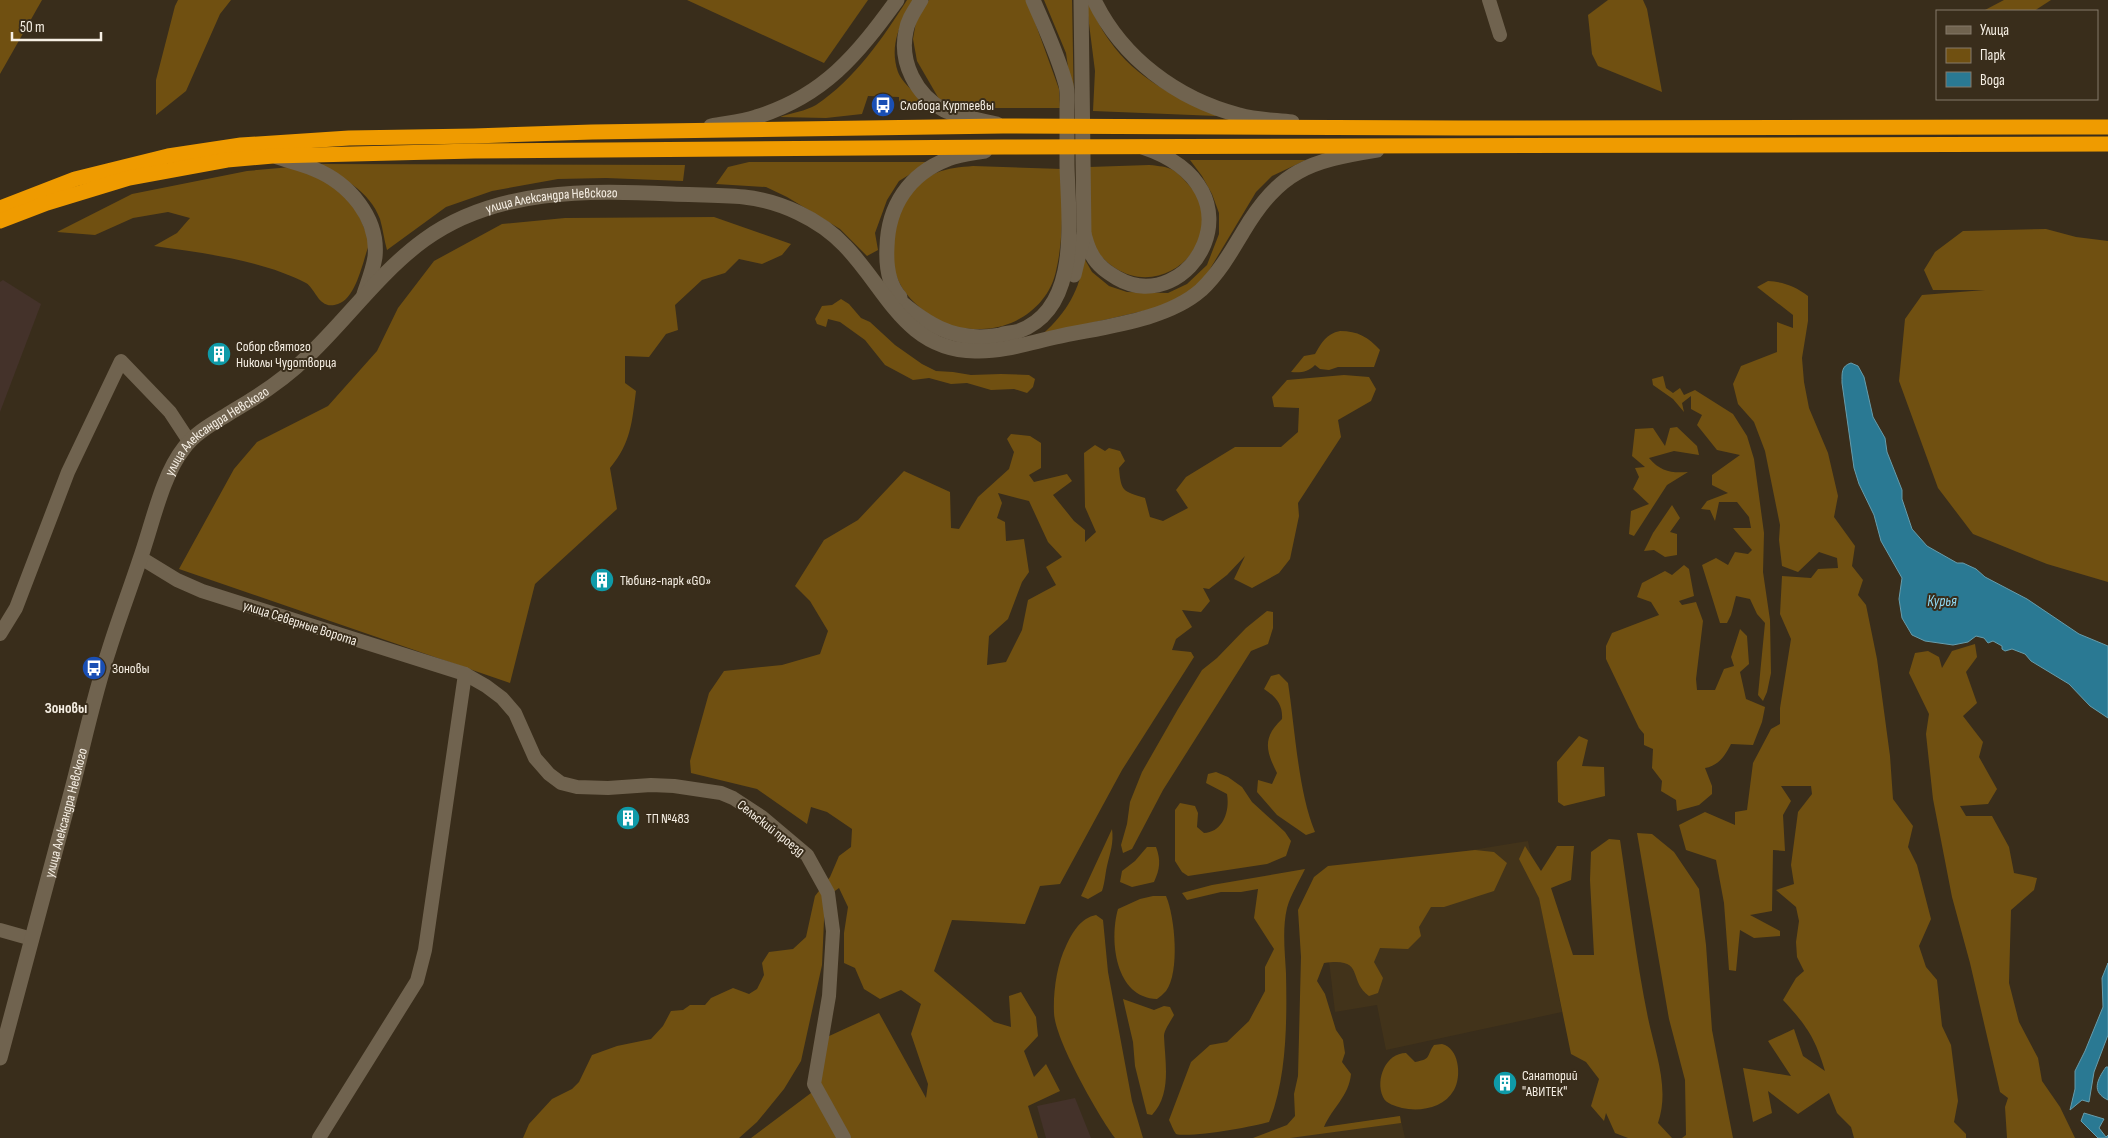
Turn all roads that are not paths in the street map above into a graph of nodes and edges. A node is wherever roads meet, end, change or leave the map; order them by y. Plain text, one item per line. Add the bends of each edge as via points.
1 (897, 0) edge
2 (922, 0) edge
3 (1033, 0) edge
4 (1081, 0) edge
5 (1094, 0) edge
6 (1489, 0) edge
7 (1500, 35) dead end
8 (1003, 126) junction
9 (1326, 126) junction
10 (2108, 127) edge
11 (688, 130) junction
12 (2108, 144) edge
13 (1406, 145) junction
14 (1004, 147) junction
15 (1134, 147) junction
16 (273, 156) junction
17 (0, 208) edge
18 (0, 221) edge
19 (1084, 234) junction
20 (868, 273) junction
21 (362, 300) junction
22 (920, 318) junction
23 (1009, 347) junction
24 (189, 441) junction
25 (141, 558) junction
26 (0, 634) edge
27 (465, 674) junction
28 (0, 930) edge
29 (32, 939) junction
30 (0, 1058) edge
31 (319, 1138) edge
32 (844, 1138) edge

1 - 11 street via 859,50 832,78 807,94 755,118
2 - 8 street via 911,16 906,32 906,62 915,84 934,104 946,110
3 - 22 street via 1057,56 1066,88 1068,256 1062,285 1041,318 1019,331 988,337 965,336 941,330
4 - 19 street
5 - 9 street via 1111,30 1128,50 1155,75 1192,98 1241,116
6 - 7 street
8 - 9 highway
8 - 11 highway
9 - 10 highway
11 - 17 highway via 350,138 241,145 113,169
12 - 13 highway
13 - 15 highway
13 - 23 street via 1340,157 1308,167 1282,182 1268,195 1214,276 1196,294 1176,307 1116,326
14 - 15 highway
14 - 16 highway via 474,151
14 - 22 street via 949,158 934,166 910,183 894,208 887,235 889,279 898,295
15 - 19 street via 1170,158 1194,177 1202,188 1210,222 1202,248 1192,263 1171,281 1140,287 1127,284 1104,270 1092,255
16 - 18 highway via 227,160 129,178
16 - 21 street via 314,168 335,180 366,213 373,230 375,257
19 - 23 street via 1069,291 1054,314 1038,332
20 - 21 street, улица Александра Невского via 841,241 826,229 773,202 706,195 580,193 523,199 452,221 421,242
20 - 22 street
20 - 23 street via 898,314 920,335 947,348 976,351
21 - 24 street, улица Александра Невского via 296,367
24 - 25 street, улица Александра Невского via 172,468
24 - 26 street via 170,412 121,361 68,472 16,608
25 - 27 street, улица Северные Ворота via 202,591
25 - 29 street, улица Александра Невского via 107,653
27 - 31 street via 425,950 417,982
27 - 32 street, Сельский проезд via 502,698 514,713 536,758 548,774 561,783 608,788 651,785 721,793 762,817 807,855 828,893 833,932 829,996 814,1084
28 - 29 street
29 - 30 street, улица Александра Невского

